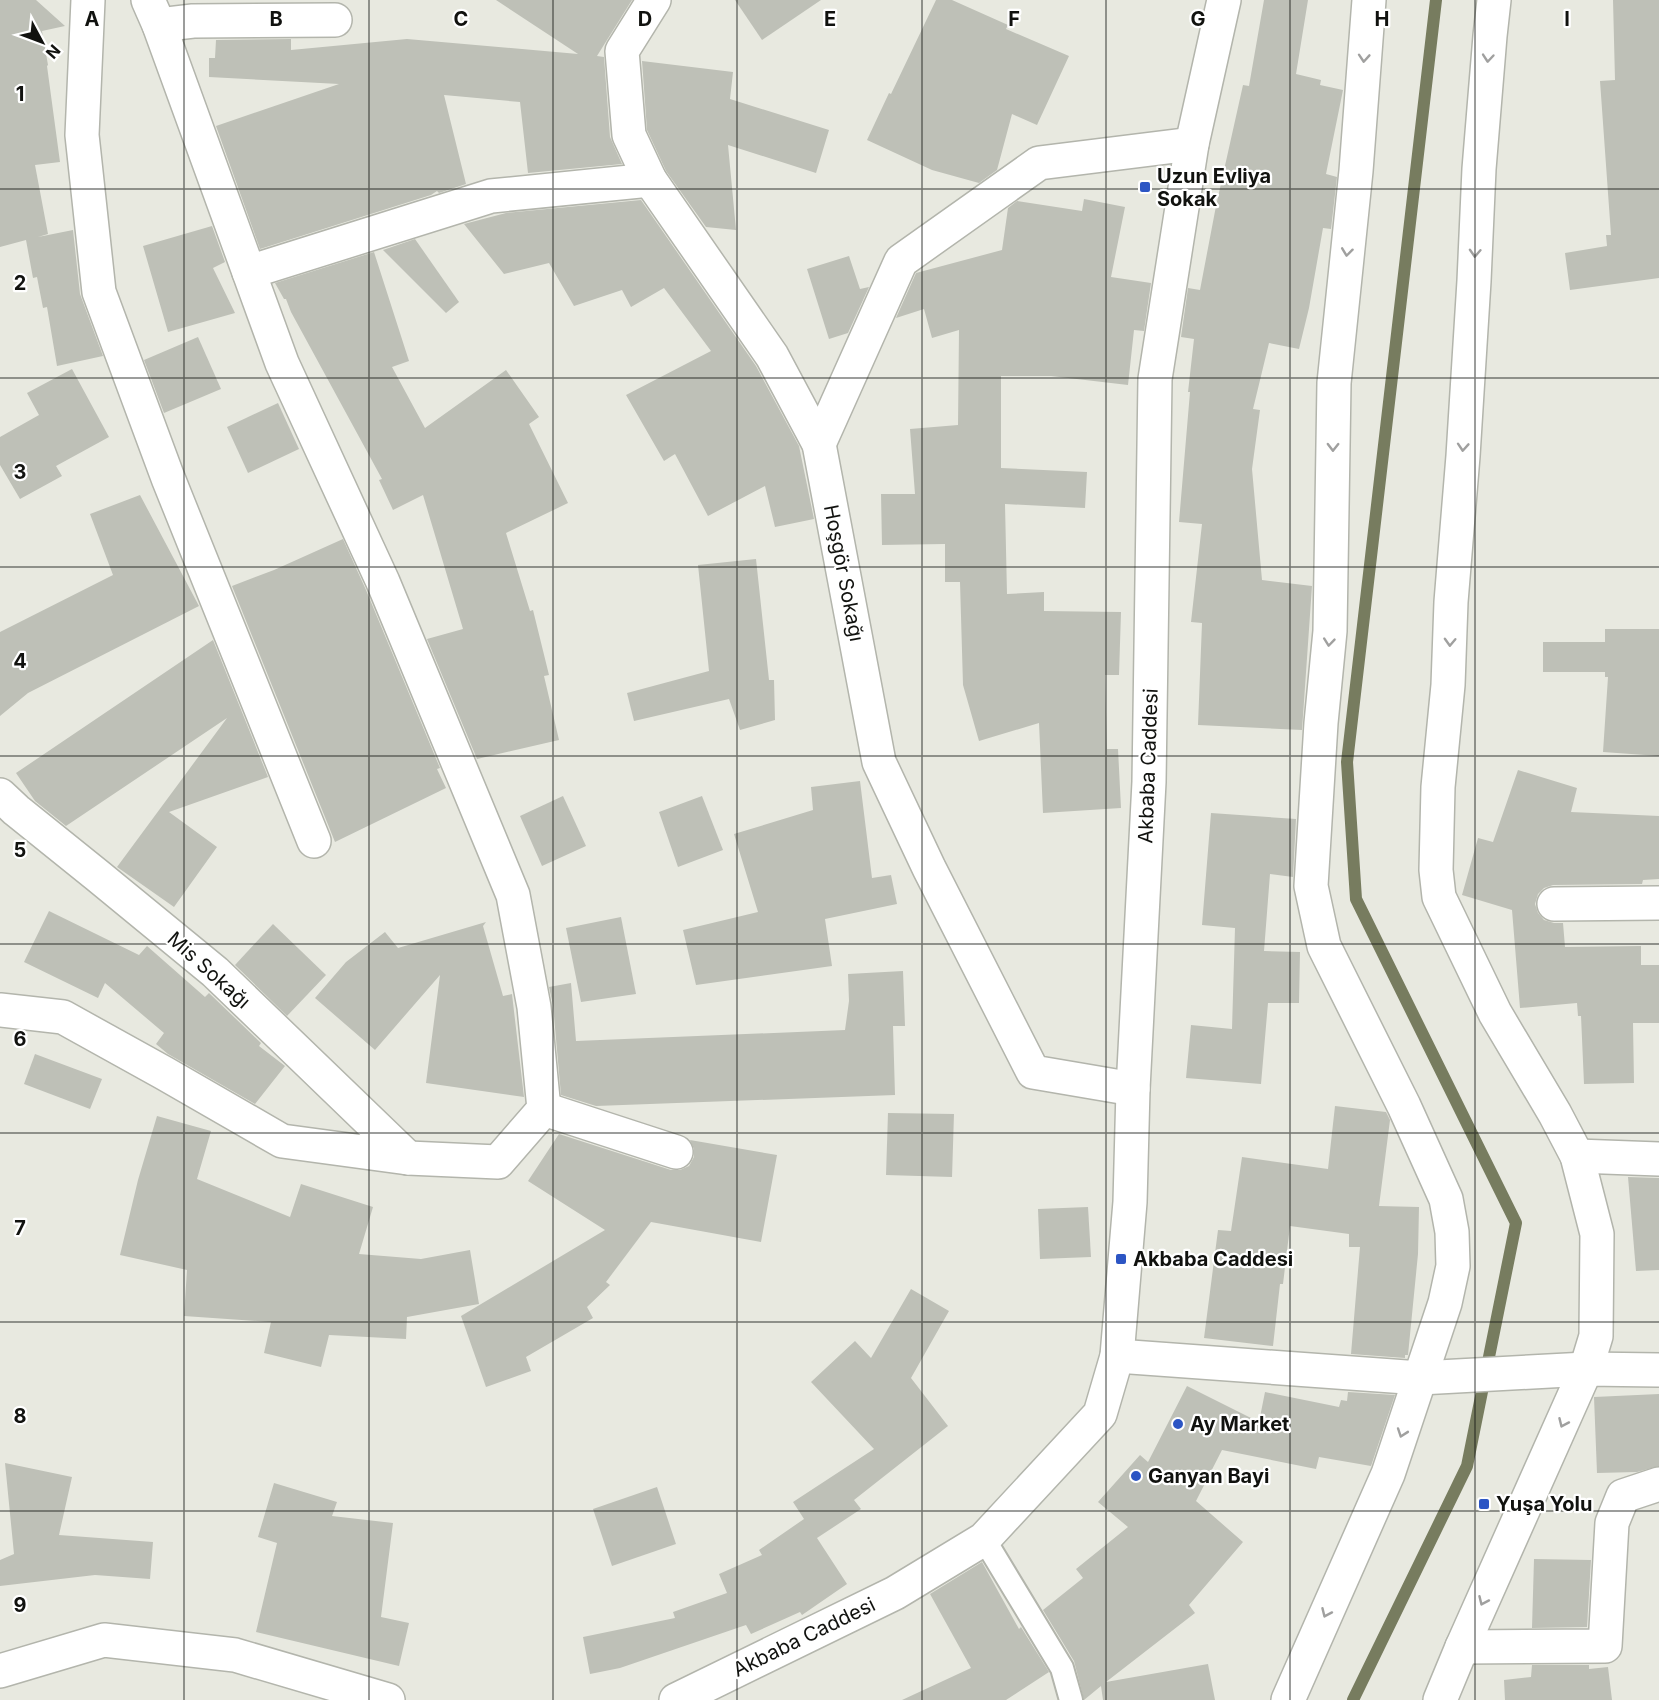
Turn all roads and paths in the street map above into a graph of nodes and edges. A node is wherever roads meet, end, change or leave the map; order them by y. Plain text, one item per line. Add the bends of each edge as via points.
1 (88, 0) edge
2 (654, 0) edge
3 (1224, 0) edge
4 (1369, 0) edge
5 (1494, 0) edge
6 (153, 12) edge
7 (335, 20) dead end
8 (1192, 144) junction
9 (650, 180) junction
10 (249, 272) junction
11 (819, 444) junction
12 (0, 795) edge
13 (314, 841) dead end
14 (1659, 903) edge
15 (1554, 904) dead end
16 (0, 1010) edge
17 (1133, 1089) junction
18 (544, 1108) junction
19 (676, 1152) dead end
20 (1577, 1156) junction
21 (408, 1158) junction
22 (1659, 1159) edge
23 (1117, 1356) junction
24 (1586, 1369) junction
25 (1659, 1370) edge
26 (1432, 1378) junction
27 (1659, 1484) edge
28 (984, 1539) junction
29 (1462, 1647) junction
30 (0, 1671) edge
31 (388, 1700) edge
32 (676, 1700) edge
33 (1071, 1700) edge
34 (1288, 1700) edge
35 (1440, 1700) edge

1 - 13 street via 81,135 99,292 168,478
2 - 9 street, Hoşgör Sokağı via 622,51 629,135
3 - 8 street, Akbaba Caddesi
4 -> 26 street via 1334,383 1330,631 1311,886 1324,946 1446,1199 1453,1266
5 -> 20 street via 1479,169 1448,685 1438,787 1436,870 1439,897 1474,972
6 - 7 street via 193,21
6 - 10 street
8 - 11 street via 1039,163 901,261
8 - 17 street, Akbaba Caddesi via 1155,379 1149,782
9 - 10 street via 491,196
9 - 11 street, Hoşgör Sokağı via 772,356
10 - 18 street via 282,363 383,582 513,895 534,1007
11 - 17 street, Hoşgör Sokağı via 879,762 929,868 1033,1072
12 - 21 street, Mis Sokağı via 215,972
14 - 15 street
16 - 21 street via 63,1017 282,1141
17 - 23 street, Akbaba Caddesi via 1130,1202
18 - 19 street
18 - 21 street via 498,1162
20 - 22 street
20 - 24 street via 1597,1234 1596,1336
23 - 26 street
23 - 28 street, Akbaba Caddesi via 1100,1414
24 - 25 street
24 - 26 street
24 -> 29 street
26 -> 34 street
27 - 29 street via 1623,1496 1612,1523 1605,1646
28 - 32 street, Akbaba Caddesi via 895,1593
28 - 33 lane via 1062,1668
29 - 35 street
30 - 31 street via 104,1640 235,1655

